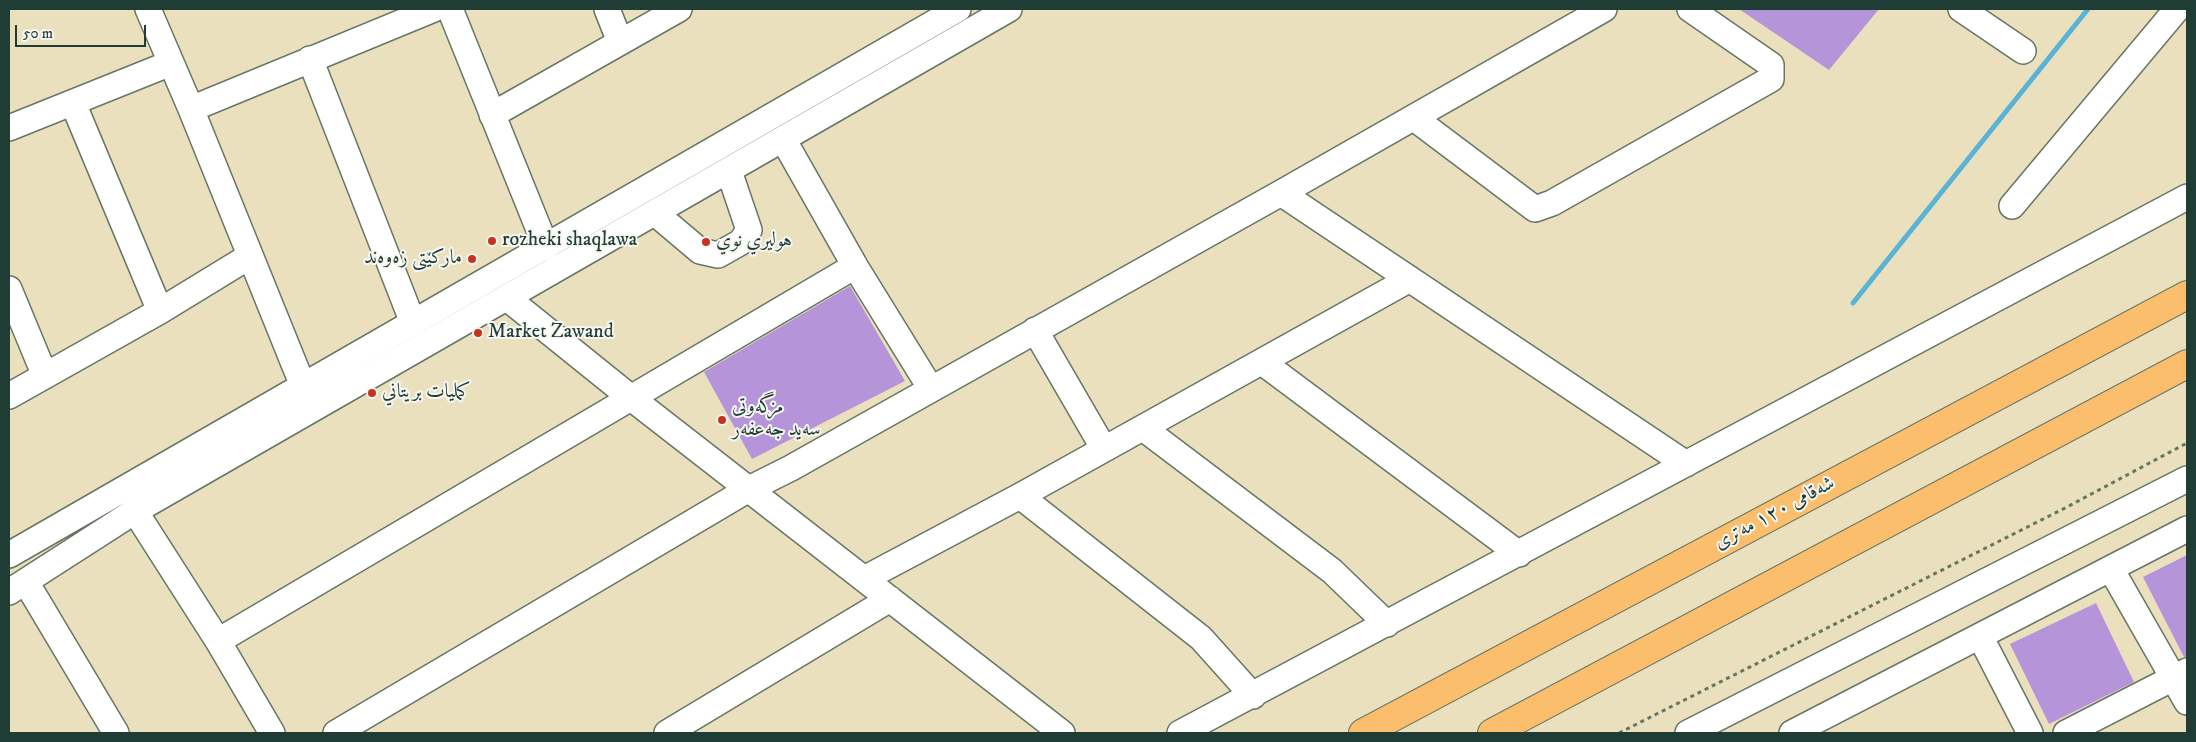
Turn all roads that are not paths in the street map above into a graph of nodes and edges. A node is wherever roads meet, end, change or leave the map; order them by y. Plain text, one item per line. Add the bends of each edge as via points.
1 (148, 9) edge
2 (434, 9) edge
3 (450, 9) edge
4 (607, 9) edge
5 (679, 9) edge
6 (1009, 9) edge
7 (1604, 9) edge
8 (1690, 9) edge
9 (1961, 9) edge
10 (2176, 9) edge
11 (952, 10) edge
12 (620, 42) junction
13 (2023, 51) dead end
14 (310, 59) junction
15 (171, 63) junction
16 (73, 103) junction
17 (191, 109) junction
18 (492, 116) junction
19 (1414, 118) junction
20 (9, 128) edge
21 (784, 139) junction
22 (729, 170) junction
23 (1281, 193) junction
24 (2187, 197) edge
25 (2012, 206) dead end
26 (655, 213) junction
27 (546, 247) junction
28 (250, 256) junction
29 (855, 266) junction
30 (1410, 279) junction
31 (9, 289) edge
32 (2187, 295) edge
33 (507, 298) junction
34 (160, 310) junction
35 (414, 323) junction
36 (1035, 330) junction
37 (1262, 362) junction
38 (2187, 364) edge
39 (45, 376) junction
40 (304, 386) junction
41 (931, 389) junction
42 (9, 396) edge
43 (630, 397) junction
44 (1143, 428) junction
45 (1104, 449) junction
46 (1686, 464) junction
47 (2187, 479) edge
48 (749, 489) junction
49 (1020, 496) junction
50 (135, 511) junction
51 (2187, 529) edge
52 (1519, 554) junction
53 (9, 555) edge
54 (2111, 569) junction
55 (864, 579) junction
56 (17, 587) edge
57 (890, 599) junction
58 (1387, 624) junction
59 (1980, 636) junction
60 (218, 641) junction
61 (2181, 674) edge
62 (1253, 696) junction
63 (2187, 702) edge
64 (116, 733) edge
65 (272, 733) edge
66 (336, 733) edge
67 (667, 733) edge
68 (1062, 733) edge
69 (1180, 733) edge
70 (1363, 733) edge
71 (1492, 733) edge
72 (1688, 733) edge
73 (1792, 733) edge
74 (2030, 733) edge
75 (2066, 733) edge

1 - 15 street
2 - 14 street
3 - 18 street
4 - 12 street
5 - 12 street
6 - 21 street
7 - 19 street
8 - 19 street via 1771,65 1770,79 1552,203 1535,209
9 - 13 street
10 - 25 street
11 - 27 street
12 - 18 street
14 - 17 street
14 - 35 street
15 - 16 street
15 - 17 street
16 - 20 street
16 - 34 street
17 - 28 street
18 - 27 street
19 - 23 street
21 - 22 street
21 - 29 street
22 - 26 street
22 - 26 street via 749,230 741,242 718,255 700,251
23 - 30 street
23 - 36 street
24 - 46 street
26 - 33 street
27 - 35 street
28 - 34 street
28 - 40 street
29 - 41 street
29 - 43 street
30 - 37 street
30 - 46 street
31 - 39 street
32 - 70 highway, شەقامی ١٢٠ مەتری
33 - 43 street
33 - 50 street
34 - 39 street
35 - 40 street
36 - 41 street
36 - 45 street
37 - 44 street
37 - 52 street
38 - 71 highway
39 - 42 street
40 - 53 street
41 - 48 street
43 - 48 street
43 - 60 street
44 - 45 street
44 - 58 street via 1332,571
45 - 49 street
46 - 52 street
47 - 72 street
48 - 55 street
48 - 66 street
49 - 55 street
49 - 62 street via 1201,638
50 - 56 street
50 - 60 street
51 - 54 street
52 - 58 street
54 - 59 street
54 - 61 street
55 - 57 street
56 - 64 street
57 - 67 street
57 - 68 street
58 - 62 street
59 - 73 street
59 - 74 street
60 - 65 street
61 - 63 street
61 - 75 street
62 - 69 street

